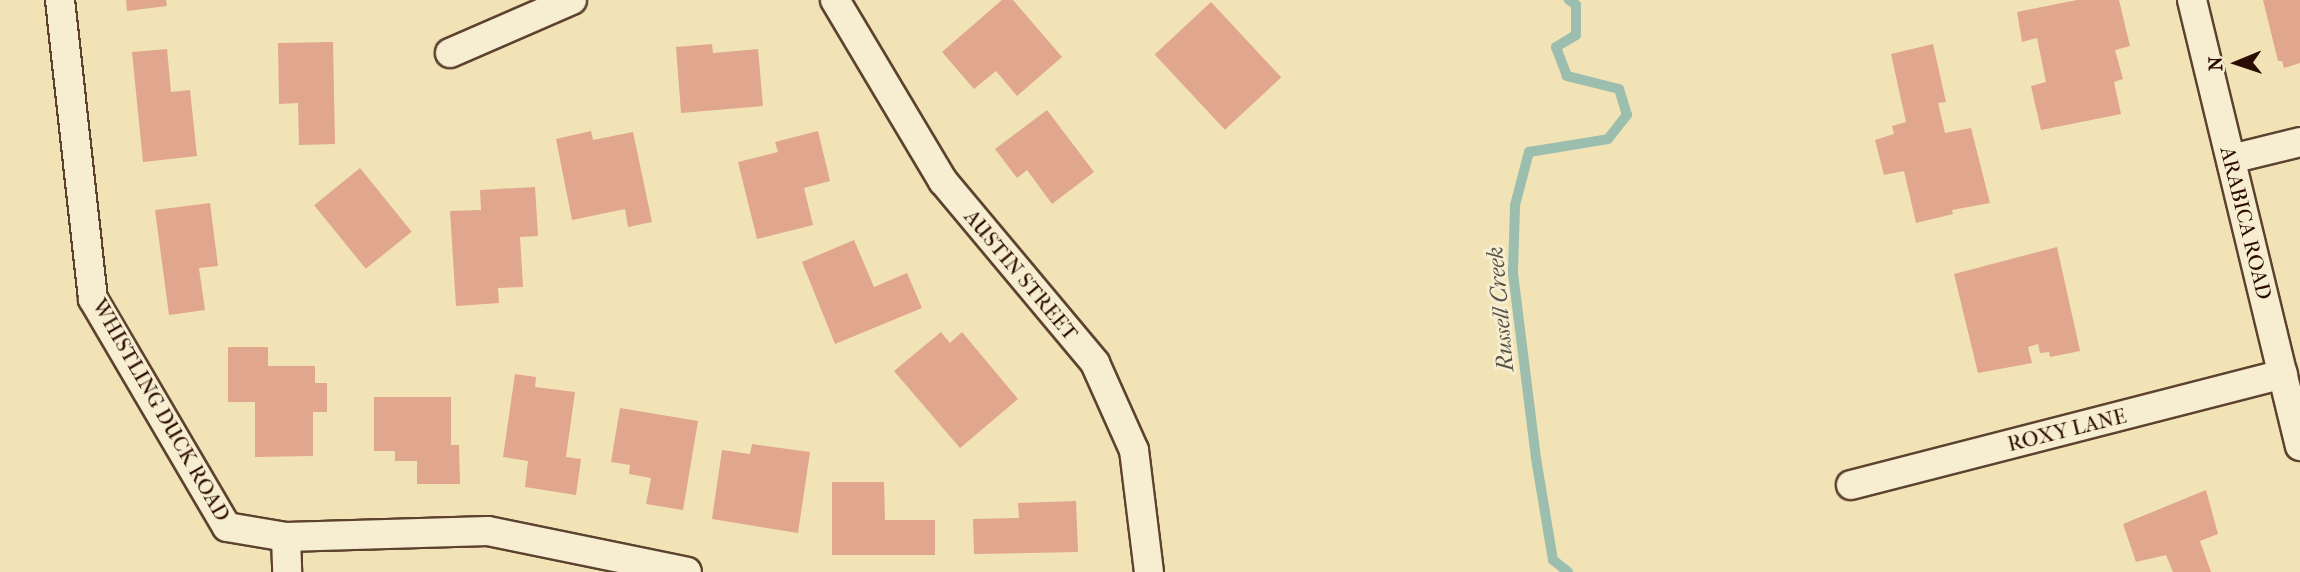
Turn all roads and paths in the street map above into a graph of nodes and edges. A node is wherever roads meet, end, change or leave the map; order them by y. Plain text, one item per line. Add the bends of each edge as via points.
1 (60, 0) edge
2 (572, 0) edge
3 (835, 0) edge
4 (2192, 0) edge
5 (450, 53) dead end
6 (2300, 142) edge
7 (2231, 159) junction
8 (2283, 374) junction
9 (2300, 446) edge
10 (1851, 485) dead end
11 (286, 537) junction
12 (287, 572) edge
13 (687, 572) edge
14 (1149, 572) edge

1 - 11 street, WHISTLING DUCK ROAD via 93,299 227,527
2 - 5 street
3 - 14 street, AUSTIN STREET via 943,181 1095,363 1134,450
4 - 7 street, ARABICA ROAD
6 - 7 street
7 - 8 street, ARABICA ROAD
8 - 9 street, ARABICA ROAD
8 - 10 street, ROXY LANE
11 - 12 street
11 - 13 street, WHISTLING DUCK ROAD via 488,531

